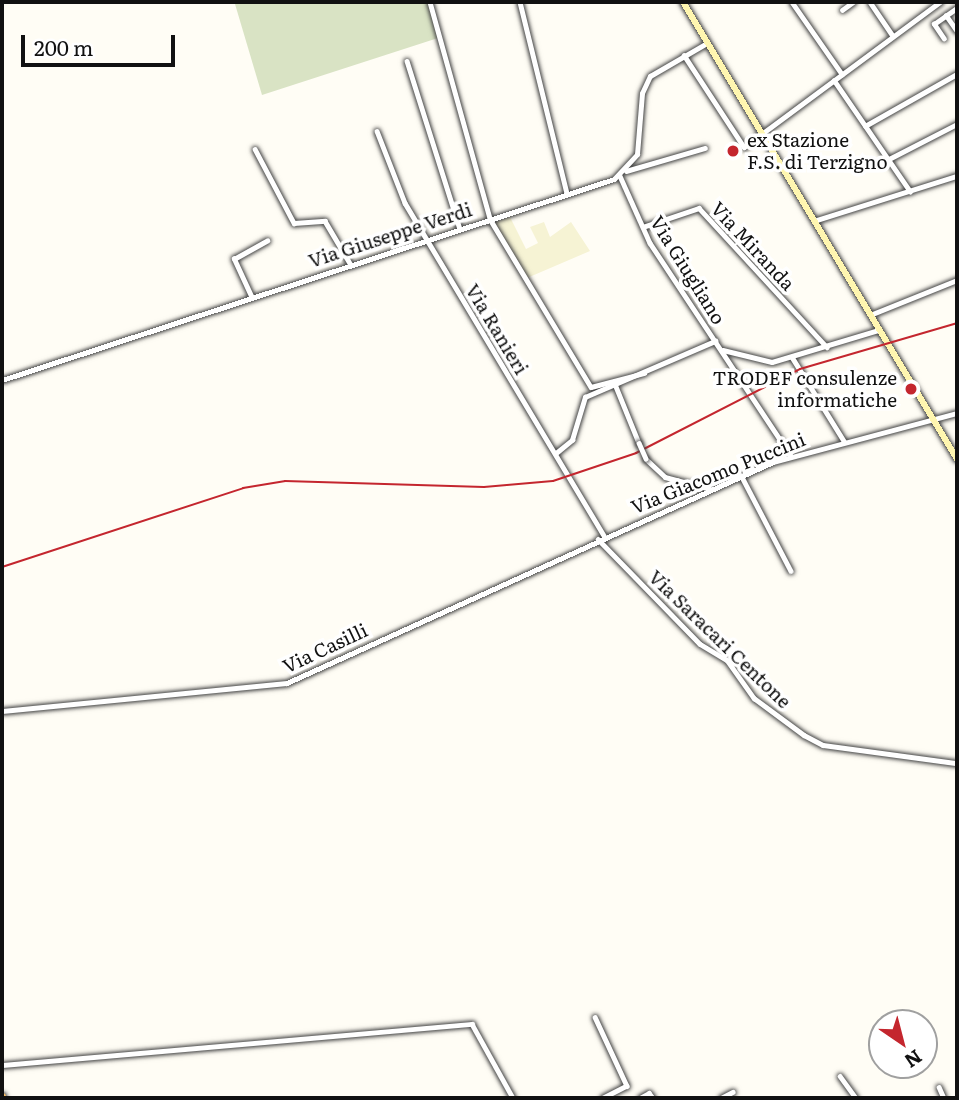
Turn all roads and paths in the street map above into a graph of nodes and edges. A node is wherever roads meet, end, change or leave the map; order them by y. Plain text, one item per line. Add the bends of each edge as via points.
1 (430, 2) edge
2 (520, 2) edge
3 (683, 2) edge
4 (792, 2) edge
5 (853, 2) edge
6 (870, 2) edge
7 (940, 2) edge
8 (956, 5) edge
9 (842, 10) dead end
10 (946, 15) junction
11 (957, 30) edge
12 (893, 36) junction
13 (944, 38) dead end
14 (707, 43) junction
15 (684, 54) junction
16 (407, 61) dead end
17 (842, 74) junction
18 (957, 74) edge
19 (834, 80) junction
20 (957, 124) edge
21 (865, 127) junction
22 (377, 131) dead end
23 (762, 133) junction
24 (705, 148) dead end
25 (255, 149) dead end
26 (887, 160) junction
27 (626, 172) junction
28 (620, 176) junction
29 (957, 176) edge
30 (910, 191) junction
31 (567, 194) junction
32 (490, 219) junction
33 (814, 221) junction
34 (643, 227) junction
35 (460, 229) junction
36 (427, 240) junction
37 (267, 241) dead end
38 (351, 265) junction
39 (957, 280) edge
40 (251, 296) junction
41 (870, 314) junction
42 (880, 330) junction
43 (715, 341) junction
44 (827, 347) junction
45 (722, 350) junction
46 (792, 357) junction
47 (643, 373) junction
48 (2, 380) edge
49 (615, 384) junction
50 (957, 413) edge
51 (933, 419) junction
52 (844, 441) junction
53 (556, 453) junction
54 (791, 456) junction
55 (957, 459) edge
56 (741, 475) junction
57 (710, 489) junction
58 (604, 536) junction
59 (598, 539) junction
60 (791, 570) dead end
61 (2, 711) edge
62 (957, 763) edge
63 (595, 1017) dead end
64 (2, 1065) edge
65 (840, 1076) dead end
66 (939, 1087) dead end
67 (733, 1092) dead end
68 (513, 1098) edge
69 (603, 1098) edge
70 (640, 1098) edge
71 (653, 1098) edge
72 (722, 1098) edge
73 (856, 1098) edge
74 (944, 1098) edge

1 - 32 street
2 - 31 street
3 - 14 main road
4 - 17 street
5 - 9 street
6 - 12 street
7 - 12 street
8 - 10 street
10 - 11 street
10 - 13 street via 934,24
12 - 17 street
14 - 15 street
14 - 23 main road
15 - 23 street via 744,147
15 - 27 street via 646,83 637,154
16 - 35 street
17 - 19 street
18 - 21 street
19 - 21 street
19 - 23 street
20 - 26 street
21 - 26 street
22 - 36 street, Via Ranieri via 399,193
23 - 33 main road
24 - 27 street
25 - 38 street via 293,223 325,221
26 - 30 street
27 - 28 street, Via Giuseppe Verdi
28 - 31 street, Via Giuseppe Verdi
28 - 34 street, Via Giugliano
29 - 30 street
30 - 33 street
31 - 32 street, Via Giuseppe Verdi
32 - 35 street, Via Giuseppe Verdi
32 - 47 street via 591,387
33 - 41 main road
34 - 43 street, Via Giugliano
34 - 44 street, Via Miranda via 699,208
35 - 36 street, Via Giuseppe Verdi
36 - 38 street, Via Giuseppe Verdi
36 - 53 street, Via Ranieri
37 - 40 street via 234,259
38 - 40 street, Via Giuseppe Verdi
39 - 41 street
40 - 48 street, Via Giuseppe Verdi
41 - 42 main road
42 - 44 street
42 - 51 main road
43 - 45 street, Via Giugliano
43 - 47 street
44 - 46 street
45 - 46 street via 767,362
45 - 54 street, Via Giugliano
46 - 52 street
47 - 49 street
49 - 53 street via 585,397 572,440
49 - 57 street, bridge via 646,459 665,477
50 - 51 street, Via Giacomo Puccini
51 - 52 street, Via Giacomo Puccini
51 - 55 main road
52 - 54 street, Via Giacomo Puccini
53 - 58 street, Via Ranieri
54 - 56 street, Via Giacomo Puccini
56 - 57 street, Via Giacomo Puccini
56 - 60 street
57 - 58 street, Via Giacomo Puccini
58 - 59 street, Via Giacomo Puccini
59 - 61 street, Via Casilli via 287,683
59 - 62 street, Via Saracari Centone via 700,644 727,660 754,698 804,735 823,745
63 - 69 street via 626,1086
64 - 68 street via 472,1024
65 - 73 street
66 - 74 street
67 - 72 street
70 - 71 street via 649,1093

